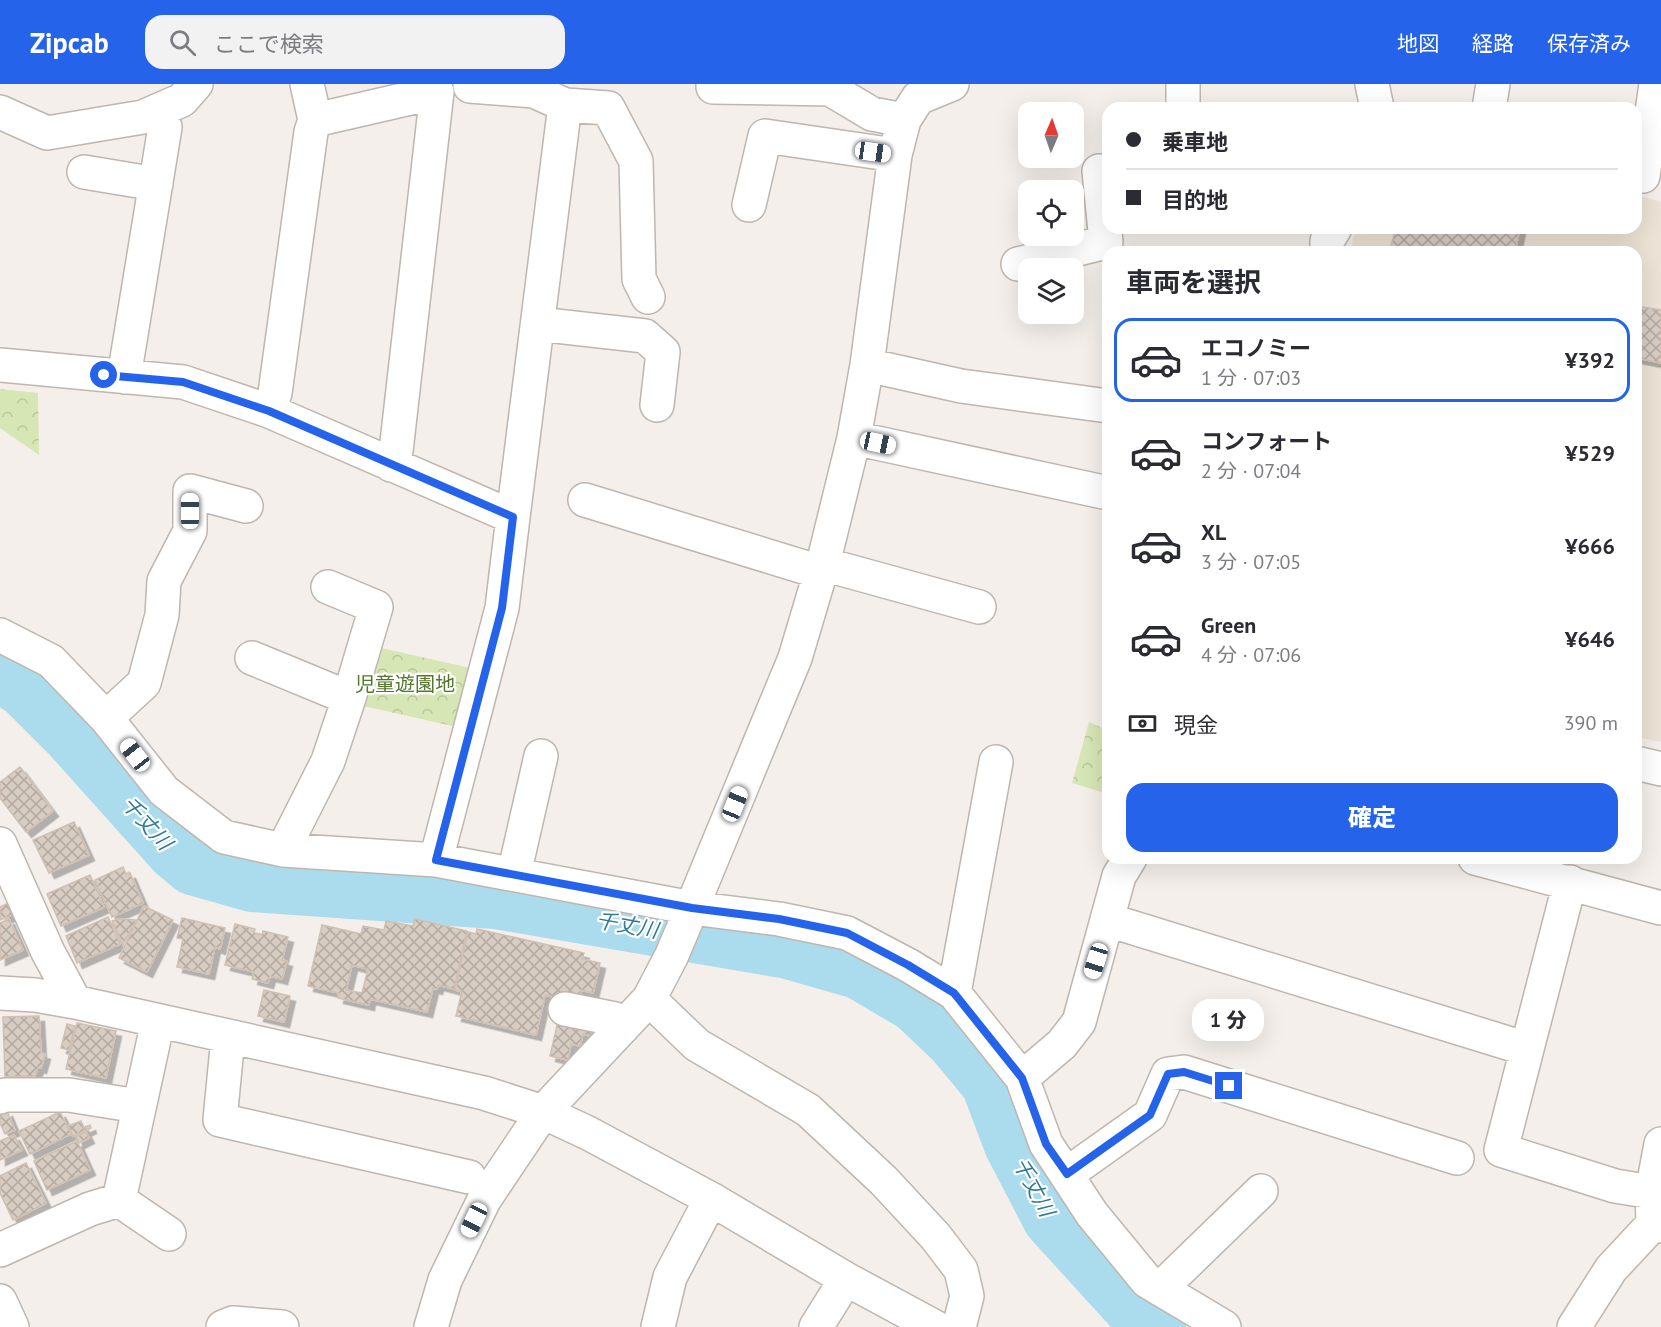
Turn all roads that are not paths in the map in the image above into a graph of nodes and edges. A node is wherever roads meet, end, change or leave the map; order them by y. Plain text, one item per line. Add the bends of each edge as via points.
1 (196, 84) edge
2 (307, 84) edge
3 (952, 84) edge
4 (1184, 84) edge
5 (1372, 84) edge
6 (1493, 84) edge
7 (1656, 84) edge
8 (470, 85) edge
9 (713, 87) dead end
10 (437, 92) junction
11 (557, 96) edge
12 (1183, 102) edge
13 (1376, 102) edge
14 (1490, 102) edge
15 (0, 112) edge
16 (315, 120) junction
17 (904, 120) junction
18 (165, 127) dead end
19 (895, 155) junction
20 (1102, 171) edge
21 (84, 172) dead end
22 (1642, 176) edge
23 (156, 184) junction
24 (1102, 201) edge
25 (749, 205) dead end
26 (1105, 234) edge
27 (1042, 258) edge
28 (648, 297) dead end
29 (538, 324) junction
30 (0, 365) edge
31 (867, 365) junction
32 (124, 376) junction
33 (657, 405) dead end
34 (1102, 405) edge
35 (269, 411) junction
36 (854, 438) junction
37 (391, 465) junction
38 (1102, 492) edge
39 (585, 500) dead end
40 (246, 506) dead end
41 (513, 517) junction
42 (821, 568) junction
43 (328, 587) dead end
44 (979, 607) dead end
45 (0, 635) edge
46 (252, 658) dead end
47 (350, 698) junction
48 (106, 718) junction
49 (541, 756) dead end
50 (996, 762) dead end
51 (1642, 764) edge
52 (1661, 769) edge
53 (0, 844) edge
54 (283, 850) junction
55 (436, 860) junction
56 (1126, 864) edge
57 (1500, 864) edge
58 (514, 874) junction
59 (1570, 882) junction
60 (1661, 908) edge
61 (689, 916) junction
62 (1108, 920) junction
63 (0, 993) edge
64 (954, 993) junction
65 (649, 999) junction
66 (75, 1002) junction
67 (565, 1009) dead end
68 (158, 1021) junction
69 (623, 1027) junction
70 (228, 1037) junction
71 (1527, 1049) junction
72 (1022, 1078) junction
73 (0, 1097) edge
74 (138, 1106) junction
75 (543, 1112) junction
76 (1661, 1144) edge
77 (1457, 1158) dead end
78 (1067, 1174) junction
79 (469, 1177) dead end
80 (1261, 1191) dead end
81 (711, 1199) junction
82 (119, 1200) junction
83 (1655, 1214) edge
84 (169, 1234) dead end
85 (0, 1250) edge
86 (846, 1279) junction
87 (1160, 1288) junction
88 (0, 1301) edge
89 (12, 1327) edge
90 (224, 1327) edge
91 (282, 1327) edge
92 (431, 1327) edge
93 (658, 1327) edge
94 (816, 1327) edge
95 (935, 1327) edge
96 (959, 1327) edge
97 (1224, 1327) edge
98 (1574, 1327) edge

1 - 15 street via 182,100 143,117 47,133
2 - 16 street
3 - 17 street via 918,98
4 - 12 street
5 - 13 street
6 - 14 street
7 - 22 street
8 - 10 street
8 - 11 street
9 - 17 street via 830,89 872,114
10 - 16 street
10 - 37 street via 396,452
11 - 28 street via 609,108 636,161 639,279
11 - 29 street
16 - 35 street via 275,393
17 - 19 street
18 - 23 street
19 - 25 street via 765,136
19 - 31 street
20 - 24 street
21 - 23 street
23 - 32 street
26 - 27 street via 1106,242
29 - 33 street via 645,336 663,352
29 - 41 street
30 - 32 street
31 - 34 street via 961,386
31 - 36 street
32 - 35 street via 183,382
35 - 37 street
36 - 38 street
36 - 42 street
37 - 41 street
39 - 42 street
40 - 48 street via 190,491 190,531 164,581 162,615 144,683
41 - 55 street via 502,608
42 - 44 street
42 - 61 street via 795,658
43 - 47 street via 376,607
45 - 48 street via 51,661
46 - 47 street
47 - 54 street via 327,761
48 - 54 street via 164,791 224,837
49 - 58 street
50 - 64 street
51 - 52 street
53 - 66 street
54 - 55 street
55 - 58 street
56 - 62 street via 1119,876
57 - 59 street
58 - 61 street
59 - 60 street
59 - 71 street
61 - 64 street via 779,919 847,933
61 - 65 street
62 - 71 street
62 - 72 street via 1079,1022 1062,1044
63 - 66 street
64 - 72 street
65 - 69 street
65 - 96 street via 697,1045 808,1110 884,1180 961,1270 967,1296
66 - 68 street
67 - 69 street via 615,1019
68 - 70 street
68 - 74 street
69 - 75 street
70 - 75 street via 484,1093
70 - 79 street via 220,1120
71 - 83 street via 1501,1150 1615,1186
72 - 78 street via 1046,1144
73 - 74 street via 69,1095
74 - 82 street
75 - 81 street
75 - 92 street via 484,1200 445,1280
76 - 83 street
77 - 78 street via 1184,1072 1168,1074 1150,1115
78 - 87 street via 1092,1214 1147,1281
80 - 87 street
81 - 86 street
81 - 93 street via 670,1277
82 - 84 street
82 - 85 street
83 - 98 street via 1611,1269
86 - 94 street
86 - 95 street
87 - 97 street
88 - 89 street
90 - 91 street via 233,1323

